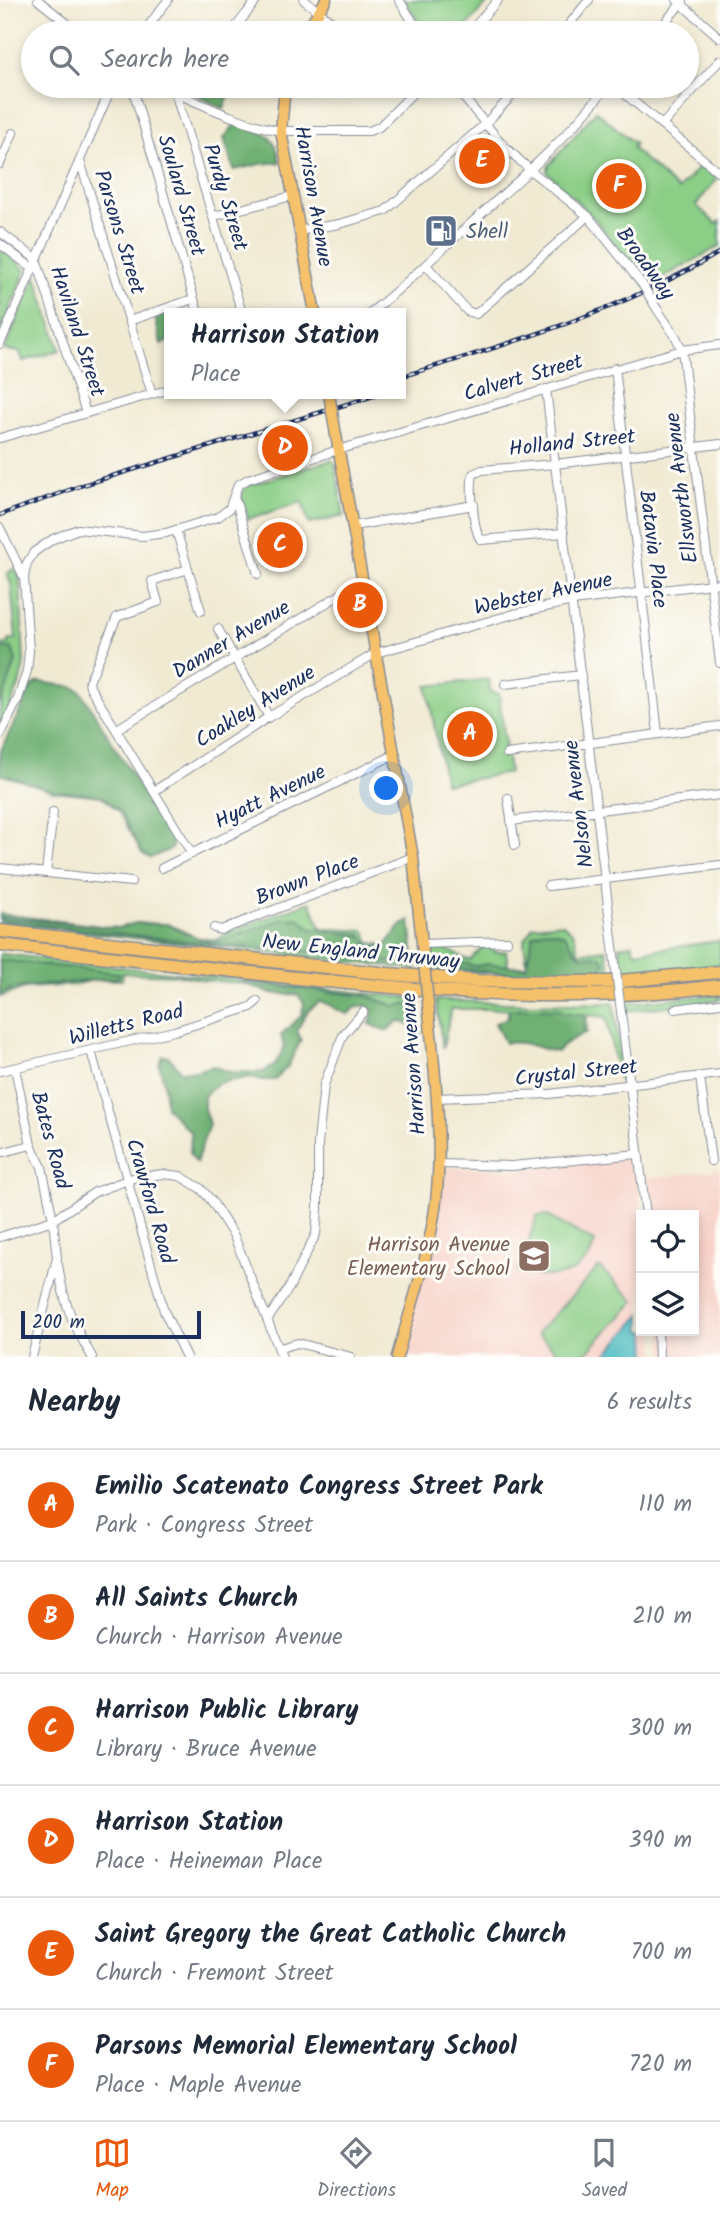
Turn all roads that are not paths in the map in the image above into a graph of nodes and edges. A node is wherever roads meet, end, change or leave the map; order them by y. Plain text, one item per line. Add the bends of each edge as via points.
1 (38, 0) edge
2 (168, 0) edge
3 (257, 0) edge
4 (304, 0) edge
5 (326, 0) edge
6 (399, 0) edge
7 (498, 0) edge
8 (589, 0) edge
9 (681, 1) edge
10 (318, 11) junction
11 (64, 21) edge
12 (152, 21) edge
13 (240, 21) edge
14 (312, 21) edge
15 (331, 21) edge
16 (412, 21) edge
17 (480, 21) edge
18 (572, 21) edge
19 (665, 21) edge
20 (720, 38) edge
21 (720, 61) edge
22 (699, 84) edge
23 (107, 98) edge
24 (135, 98) edge
25 (177, 98) edge
26 (190, 98) edge
27 (284, 98) edge
28 (407, 98) edge
29 (464, 98) edge
30 (510, 98) edge
31 (597, 98) edge
32 (629, 98) edge
33 (686, 98) edge
34 (485, 124) junction
35 (662, 125) junction
36 (281, 131) junction
37 (13, 133) dead end
38 (2, 152) edge
39 (80, 161) junction
40 (0, 164) edge
41 (719, 169) edge
42 (530, 170) junction
43 (292, 196) junction
44 (214, 216) junction
45 (589, 216) junction
46 (298, 231) junction
47 (0, 232) edge
48 (0, 244) edge
49 (36, 259) junction
50 (426, 265) junction
51 (32, 268) junction
52 (193, 299) junction
53 (167, 308) edge
54 (196, 308) edge
55 (242, 308) edge
56 (314, 308) edge
57 (376, 308) edge
58 (164, 309) edge
59 (129, 321) junction
60 (0, 344) edge
61 (720, 345) edge
62 (682, 349) junction
63 (615, 369) junction
64 (545, 389) junction
65 (164, 391) edge
66 (152, 394) junction
67 (330, 399) edge
68 (86, 413) junction
69 (0, 438) edge
70 (720, 444) edge
71 (694, 446) junction
72 (338, 450) junction
73 (625, 454) junction
74 (555, 464) junction
75 (233, 493) junction
76 (474, 505) junction
77 (353, 526) junction
78 (0, 528) edge
79 (176, 530) junction
80 (564, 533) junction
81 (188, 569) junction
82 (258, 574) dead end
83 (24, 577) junction
84 (363, 581) junction
85 (715, 584) edge
86 (642, 592) junction
87 (572, 601) junction
88 (201, 611) dead end
89 (218, 629) dead end
90 (376, 653) junction
91 (235, 657) junction
92 (720, 663) edge
93 (581, 675) junction
94 (505, 684) dead end
95 (269, 717) junction
96 (720, 726) edge
97 (117, 729) junction
98 (658, 733) junction
99 (0, 736) edge
100 (589, 743) junction
101 (507, 754) dead end
102 (394, 755) junction
103 (154, 791) junction
104 (720, 795) edge
105 (508, 798) dead end
106 (597, 811) junction
107 (53, 812) dead end
108 (511, 821) junction
109 (515, 845) dead end
110 (192, 854) junction
111 (413, 858) junction
112 (720, 865) edge
113 (162, 868) dead end
114 (0, 869) edge
115 (46, 873) junction
116 (605, 880) junction
117 (131, 883) dead end
118 (548, 886) dead end
119 (214, 928) dead end
120 (0, 931) edge
121 (506, 941) dead end
122 (0, 945) edge
123 (423, 949) junction
124 (720, 972) edge
125 (720, 986) edge
126 (257, 1001) dead end
127 (720, 1003) edge
128 (675, 1009) dead end
129 (363, 1012) dead end
130 (91, 1051) junction
131 (15, 1068) junction
132 (0, 1071) edge
133 (720, 1074) edge
134 (700, 1077) junction
135 (630, 1084) junction
136 (436, 1098) junction
137 (31, 1145) junction
138 (0, 1153) edge
139 (638, 1154) junction
140 (711, 1161) dead end
141 (439, 1164) junction
142 (127, 1180) junction
143 (645, 1210) edge
144 (53, 1220) junction
145 (0, 1237) edge
146 (57, 1258) junction
147 (268, 1319) junction
148 (658, 1336) edge
149 (281, 1353) edge
150 (32, 1357) edge
151 (92, 1357) edge
152 (186, 1357) edge
153 (351, 1357) edge
154 (397, 1357) edge
155 (659, 1357) edge

1 - 11 street
2 - 12 street
3 - 13 street
4 - 10 street
5 - 10 main road
6 - 16 street
7 - 17 street
8 - 18 street
9 - 19 street
9 - 20 street
10 - 14 main road
10 - 15 street
21 - 22 street
23 - 39 street
24 - 52 street, Soulard Street
25 - 44 street, Purdy Street
26 - 36 street
27 - 36 main road, Harrison Avenue
28 - 36 street via 374,130
29 - 34 street, Broadway
30 - 34 street
31 - 42 street
32 - 35 street
33 - 35 street
34 - 42 street, Broadway
34 - 46 street via 385,211
35 - 41 street
36 - 43 main road, Harrison Avenue
37 - 38 street
38 - 40 street
39 - 49 street
39 - 59 street, Parsons Street
42 - 45 street, Broadway
42 - 50 street
43 - 44 street
43 - 46 main road, Harrison Avenue
44 - 55 street, Purdy Street
45 - 50 street via 476,314 467,311
45 - 62 street, Broadway, bridge via 642,284
46 - 56 main road, Harrison Avenue
47 - 49 street
48 - 51 street
49 - 51 street
49 - 68 street, Haviland Street
50 - 57 street
51 - 60 street
52 - 53 street
52 - 54 street, Soulard Street
58 - 59 street
59 - 66 street, Parsons Street
61 - 62 street, Calvert Street
62 - 63 street, Calvert Street
62 - 71 street, Ellsworth Avenue
63 - 64 street, Calvert Street
63 - 73 street, Batavia Place
64 - 72 street, Calvert Street
64 - 74 street, Nelson Avenue
65 - 66 street
66 - 68 street
67 - 72 main road, Harrison Avenue, bridge
68 - 69 street
70 - 71 street, Holland Street
71 - 73 street, Holland Street
71 - 85 street, Ellsworth Avenue
72 - 75 street, Calvert Street via 242,482
72 - 77 main road, Harrison Avenue
73 - 74 street, Holland Street
73 - 86 street, Batavia Place
74 - 76 street, Holland Street via 475,471
74 - 80 street, Nelson Avenue
75 - 79 street, Calvert Street via 229,509 222,515
75 - 82 street
76 - 77 street
76 - 80 street via 478,538
77 - 84 main road, Harrison Avenue
78 - 83 street
79 - 81 street
79 - 83 street, Calvert Street via 143,536 78,529 34,552
80 - 87 street, Nelson Avenue
81 - 88 street
81 - 97 street via 152,581 158,602 117,617 89,684
83 - 99 street via 27,671
84 - 90 main road, Harrison Avenue
84 - 91 street, Danner Avenue
85 - 86 street, Webster Avenue
85 - 92 street, Ellsworth Avenue
86 - 87 street, Webster Avenue
86 - 98 street, Batavia Place
87 - 90 street, Webster Avenue
87 - 93 street, Nelson Avenue
89 - 91 street
90 - 95 street, Coakley Avenue
90 - 102 main road, Harrison Avenue
91 - 95 street
91 - 97 street, Danner Avenue
93 - 94 street
93 - 100 street, Nelson Avenue
95 - 103 street, Coakley Avenue
96 - 98 street
97 - 103 street
98 - 100 street
100 - 101 street
100 - 106 street, Nelson Avenue
102 - 110 street, Hyatt Avenue
102 - 111 main road, Harrison Avenue
103 - 110 street
104 - 106 street
105 - 108 street
106 - 108 street
106 - 116 street, Nelson Avenue
107 - 115 street
108 - 109 street
110 - 113 street, Hyatt Avenue
111 - 119 street, Brown Place via 221,930
111 - 123 main road, Harrison Avenue
112 - 116 street
114 - 115 street
115 - 117 street
116 - 118 street
116 - 135 street, Nelson Avenue, bridge
120 - 124 highway, New England Thruway via 465,981 586,982
121 - 123 street
122 - 125 highway, New England Thruway via 456,993 587,996
123 - 136 main road, Harrison Avenue, bridge
126 - 130 street, Willetts Road via 217,1019
127 - 128 street
129 - 147 street via 343,1035 324,1085 316,1234
130 - 131 street, Willetts Road
130 - 142 street, Crawford Road
131 - 132 street, Willetts Road
131 - 137 street, Bates Road
133 - 134 street, Crystal Street
134 - 135 street, Crystal Street
134 - 140 street
135 - 136 street, Crystal Street via 512,1097
135 - 139 street, Nelson Avenue
136 - 141 main road, Harrison Avenue
137 - 138 street
137 - 144 street, Bates Road
139 - 141 street via 512,1166
139 - 143 street, Nelson Avenue
141 - 154 main road, Harrison Avenue via 436,1205
142 - 144 street via 94,1192
142 - 147 street via 163,1174 180,1176 200,1188 234,1236
142 - 152 street, Crawford Road via 164,1311
144 - 145 street
144 - 146 street, Bates Road
146 - 150 street
146 - 151 street via 70,1318
147 - 149 street
148 - 155 street
149 - 153 street via 298,1343

